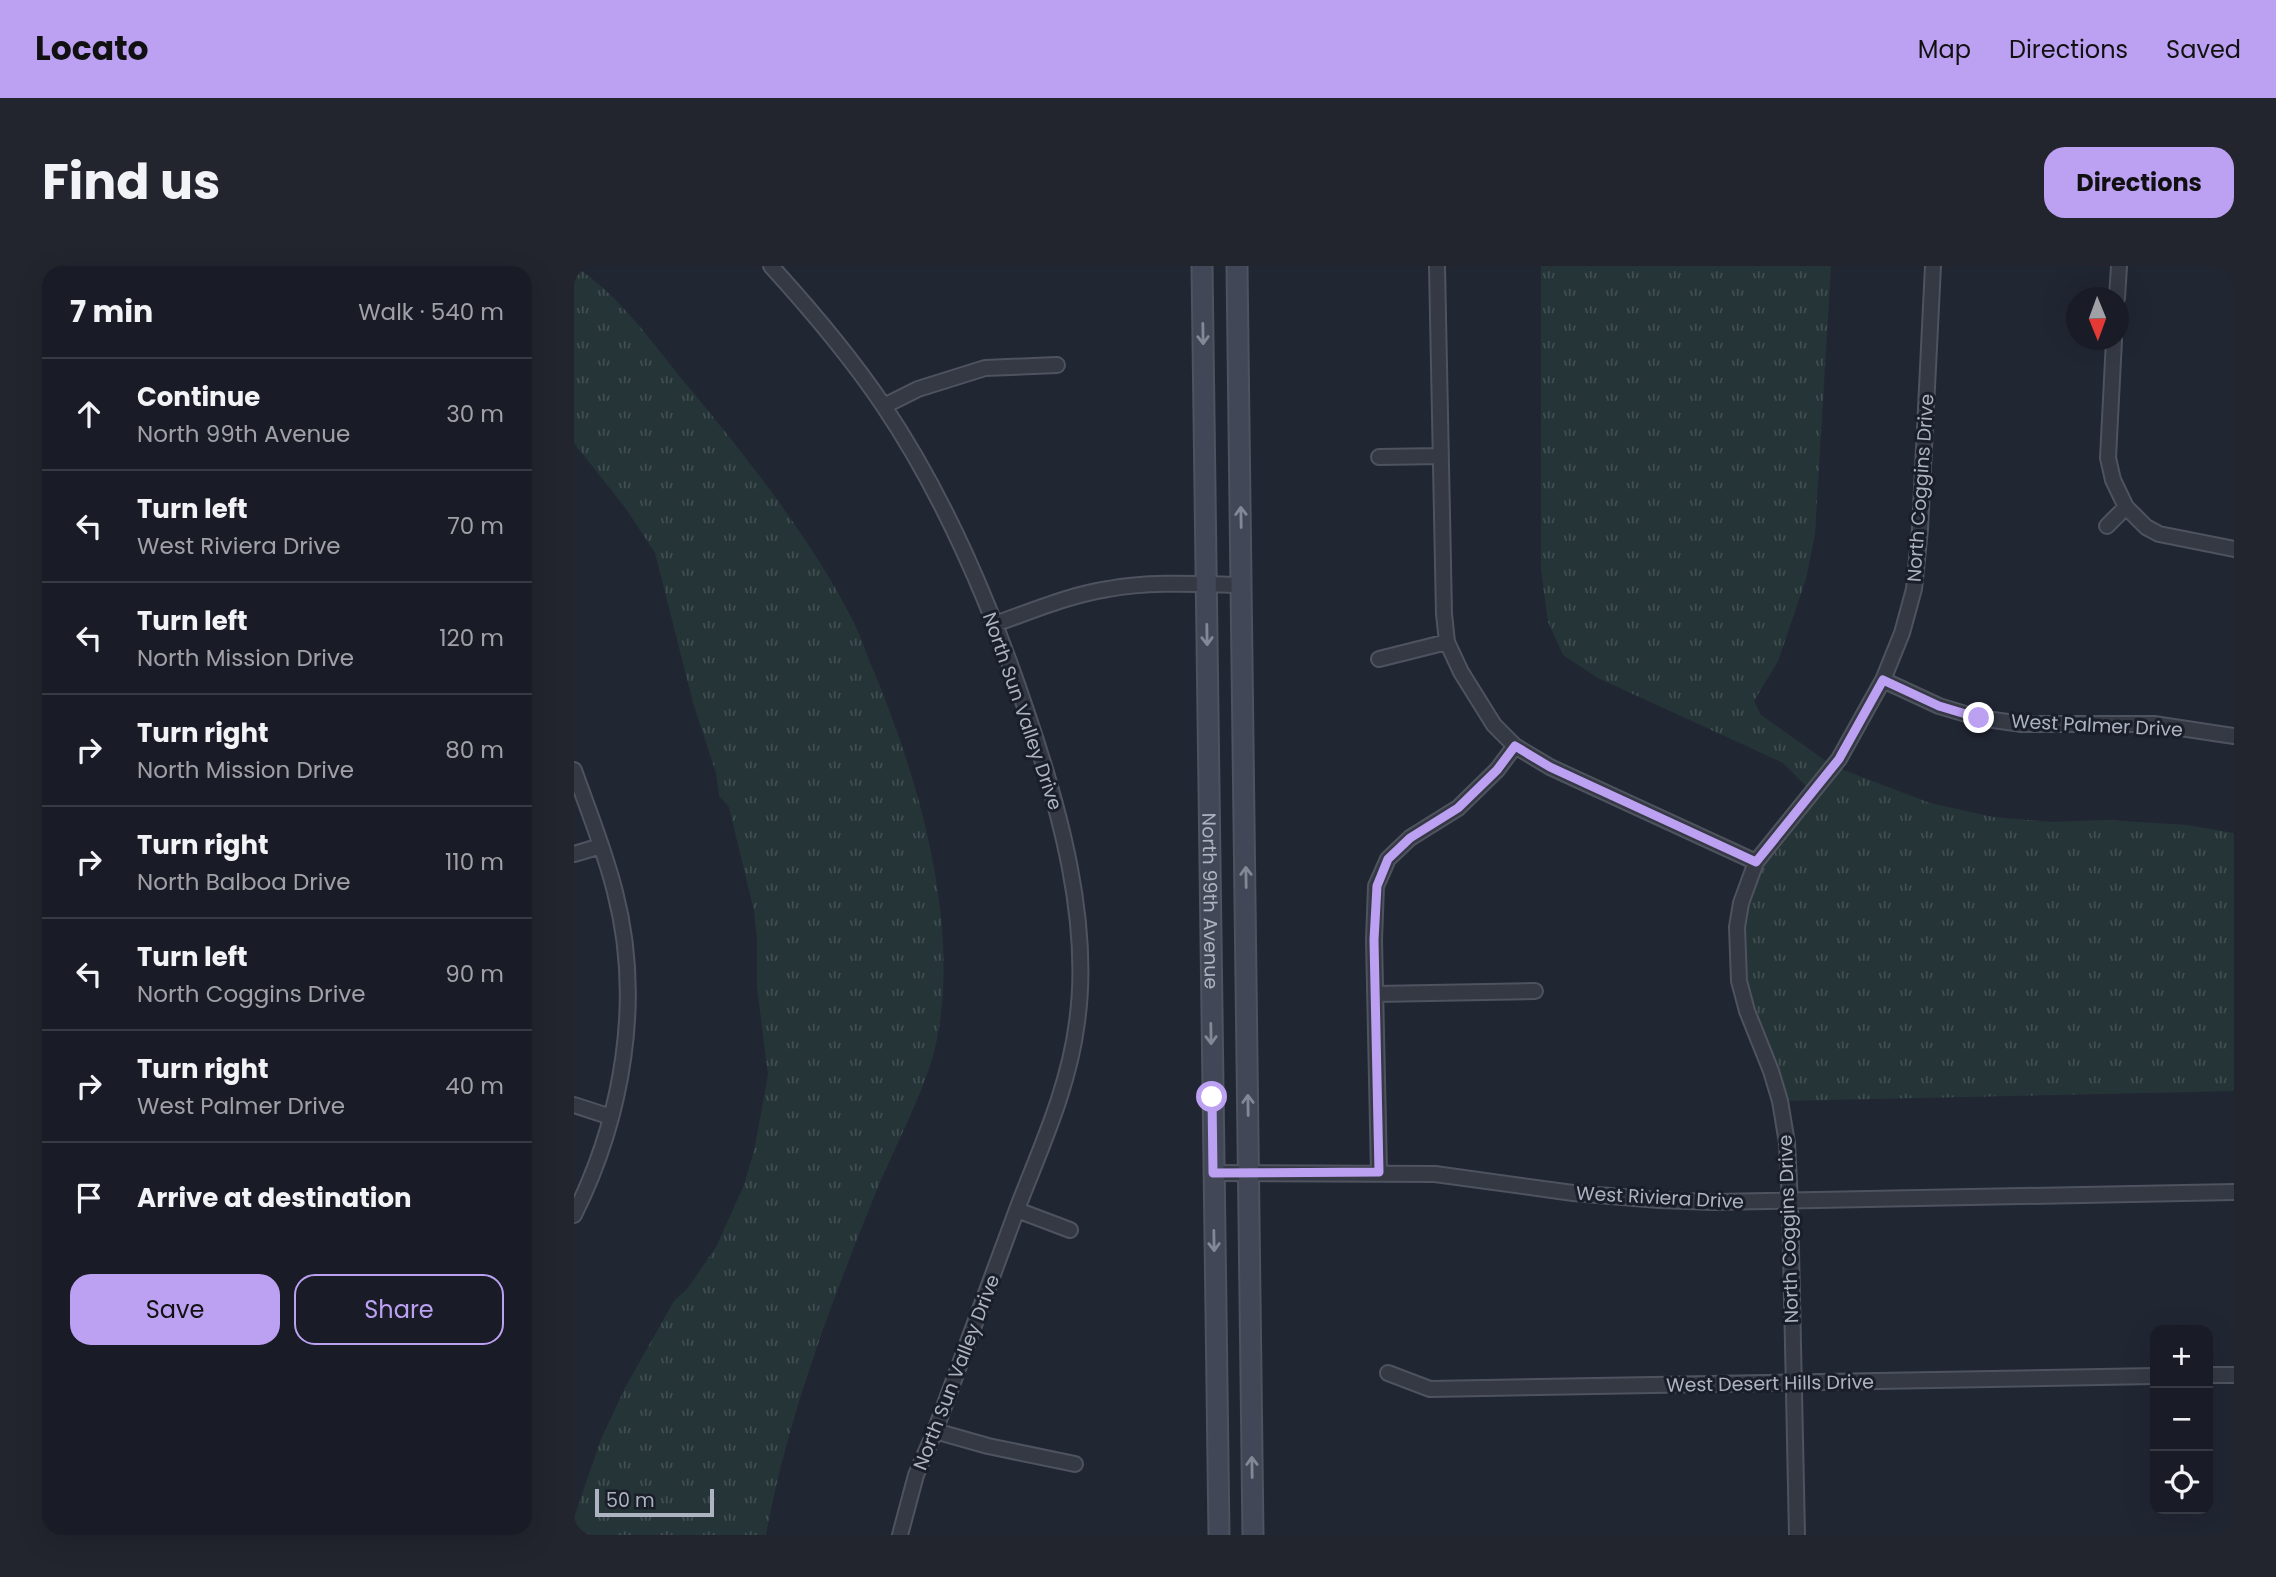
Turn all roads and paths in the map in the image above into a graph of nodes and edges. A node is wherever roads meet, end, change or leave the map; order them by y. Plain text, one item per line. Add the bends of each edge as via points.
1 (771, 266) edge
2 (1202, 266) edge
3 (1237, 266) edge
4 (1437, 266) edge
5 (1933, 266) edge
6 (2119, 266) edge
7 (2118, 287) edge
8 (2114, 350) edge
9 (1057, 365) dead end
10 (884, 406) junction
11 (1441, 456) junction
12 (1379, 457) dead end
13 (2126, 507) junction
14 (2107, 526) dead end
15 (2234, 549) edge
16 (1207, 585) junction
17 (1242, 585) junction
18 (995, 624) junction
19 (1447, 642) junction
20 (1379, 659) dead end
21 (1883, 680) junction
22 (2234, 736) edge
23 (1515, 746) junction
24 (574, 770) edge
25 (601, 846) junction
26 (574, 853) edge
27 (1756, 862) junction
28 (1535, 990) dead end
29 (1376, 994) junction
30 (574, 1105) edge
31 (611, 1117) junction
32 (1379, 1172) junction
33 (1213, 1173) junction
34 (1249, 1173) junction
35 (2234, 1192) edge
36 (1790, 1202) junction
37 (1017, 1210) junction
38 (574, 1215) edge
39 (1070, 1230) dead end
40 (1388, 1373) dead end
41 (2213, 1375) edge
42 (2234, 1375) edge
43 (2150, 1376) edge
44 (1794, 1382) junction
45 (935, 1432) junction
46 (1075, 1464) dead end
47 (900, 1535) edge
48 (1219, 1535) edge
49 (1253, 1535) edge
50 (1797, 1535) edge

1 - 10 street, North Sun Valley Drive
2 -> 16 main road, North 99th Avenue
17 -> 3 main road, North 99th Avenue
4 - 11 street
5 - 21 street, North Coggins Drive via 1914,589
6 - 7 street
8 - 13 street via 2108,458
9 - 10 street via 985,368 939,381
10 - 18 street, North Sun Valley Drive via 937,497
11 - 12 street
11 - 19 street
13 - 14 street
13 - 15 street via 2159,534
16 - 17 street
16 - 18 street via 1108,589
16 -> 33 main road, North 99th Avenue
34 -> 17 main road, North 99th Avenue
18 - 37 street, North Sun Valley Drive via 1057,807 1080,950 1080,992 1063,1089
19 - 20 street
19 - 23 street via 1476,700
21 - 22 street, West Palmer Drive via 1939,706 1979,718 2022,724 2154,724
21 - 27 street, North Coggins Drive via 1839,759
23 - 27 street via 1550,767
23 - 29 street via 1458,808 1410,838 1388,859 1377,886
24 - 25 street
25 - 26 street
25 - 31 street via 616,893 628,970 627,1026
27 - 36 street, North Coggins Drive via 1737,927 1739,981 1780,1101
28 - 29 street
29 - 32 street
30 - 31 street
31 - 38 street
32 - 34 street, West Riviera Drive
32 - 36 street, West Riviera Drive via 1435,1174 1659,1200
33 - 34 street, West Riviera Drive
33 -> 48 main road, North 99th Avenue
49 -> 34 main road, North 99th Avenue
35 - 36 street, West Riviera Drive
36 - 44 street, North Coggins Drive
37 - 39 street
37 - 45 street, North Sun Valley Drive
40 - 44 street, West Desert Hills Drive via 1430,1390
41 - 42 street
43 - 44 street, West Desert Hills Drive
44 - 50 street, North Coggins Drive
45 - 46 street
45 - 47 street, North Sun Valley Drive via 916,1475

